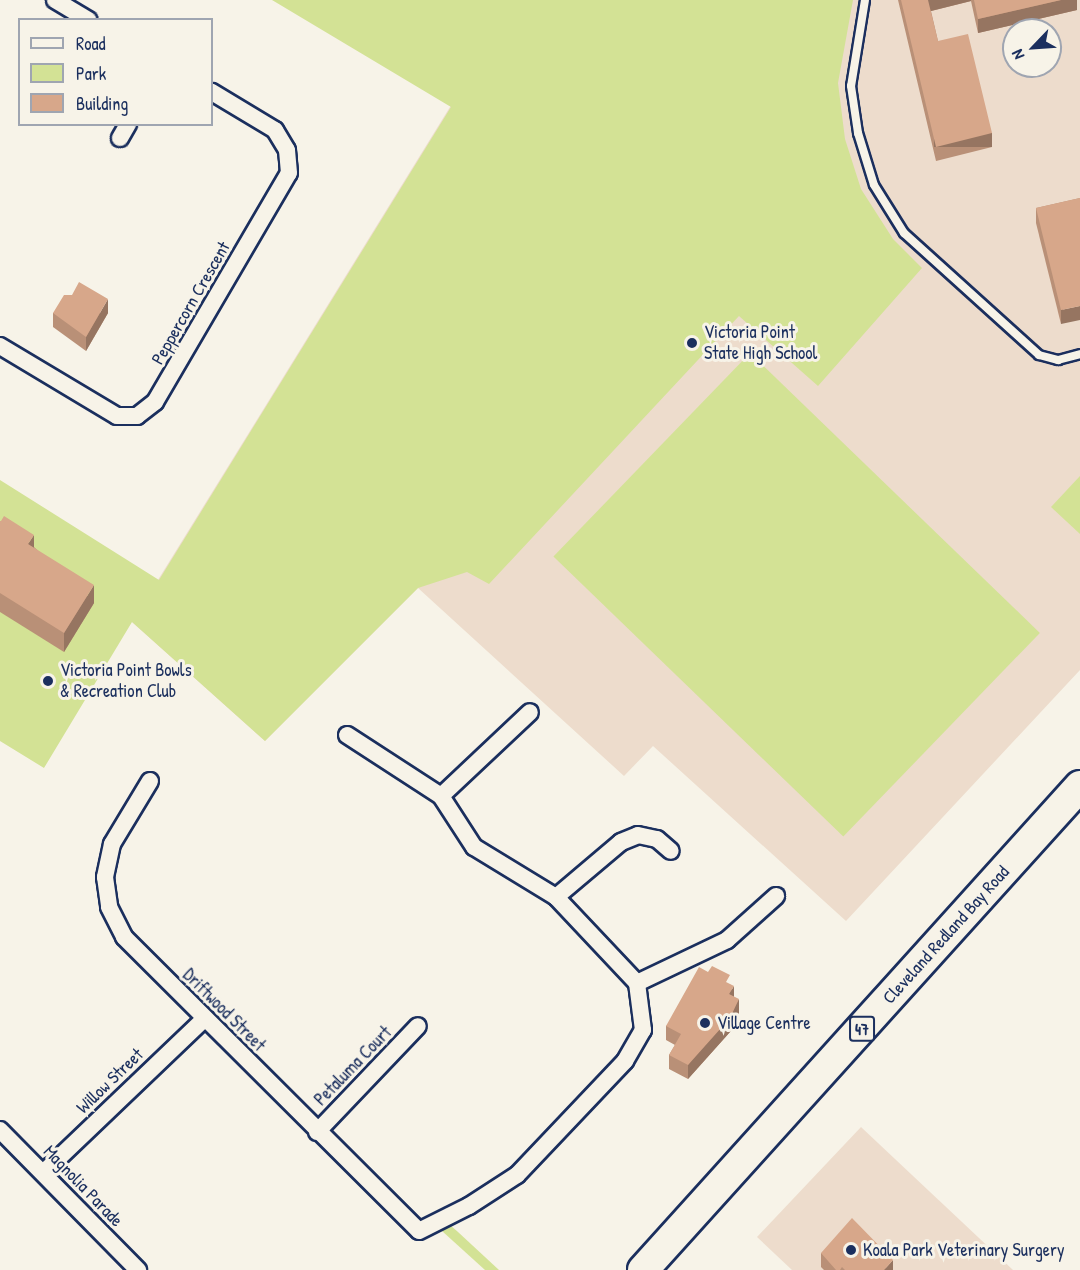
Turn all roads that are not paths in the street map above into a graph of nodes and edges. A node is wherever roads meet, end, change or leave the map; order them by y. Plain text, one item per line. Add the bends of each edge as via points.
1 (55, 0) edge
2 (865, 0) edge
3 (85, 18) edge
4 (213, 93) edge
5 (0, 346) edge
6 (1080, 354) edge
7 (531, 712) dead end
8 (347, 735) dead end
9 (150, 781) dead end
10 (1080, 786) edge
11 (441, 796) junction
12 (671, 851) dead end
13 (776, 896) dead end
14 (556, 897) junction
15 (637, 983) junction
16 (205, 1018) junction
17 (418, 1026) dead end
18 (0, 1130) edge
19 (317, 1132) junction
20 (43, 1173) junction
21 (138, 1270) edge
22 (643, 1270) edge

1 - 3 street
2 - 6 lane via 851,86 858,133 874,185 904,233 1039,355 1058,360
4 - 5 street, Peppercorn Crescent via 275,130 287,150 290,173 155,402 136,416 117,416
7 - 11 street
8 - 11 street
9 - 16 street, Driftwood Street via 112,844 105,877 109,907 124,937
10 - 22 highway, Cleveland Redland Bay Road / 47
11 - 14 street via 474,847
12 - 14 street via 657,839 638,835 621,842
13 - 15 street via 727,940
14 - 15 street
15 - 19 street, Driftwood Street via 643,1030 625,1061 517,1175 419,1231
16 - 19 street, Driftwood Street
16 - 20 street, Willow Street
17 - 19 street, Petaluma Court
18 - 20 street, Magnolia Parade
20 - 21 street, Magnolia Parade

